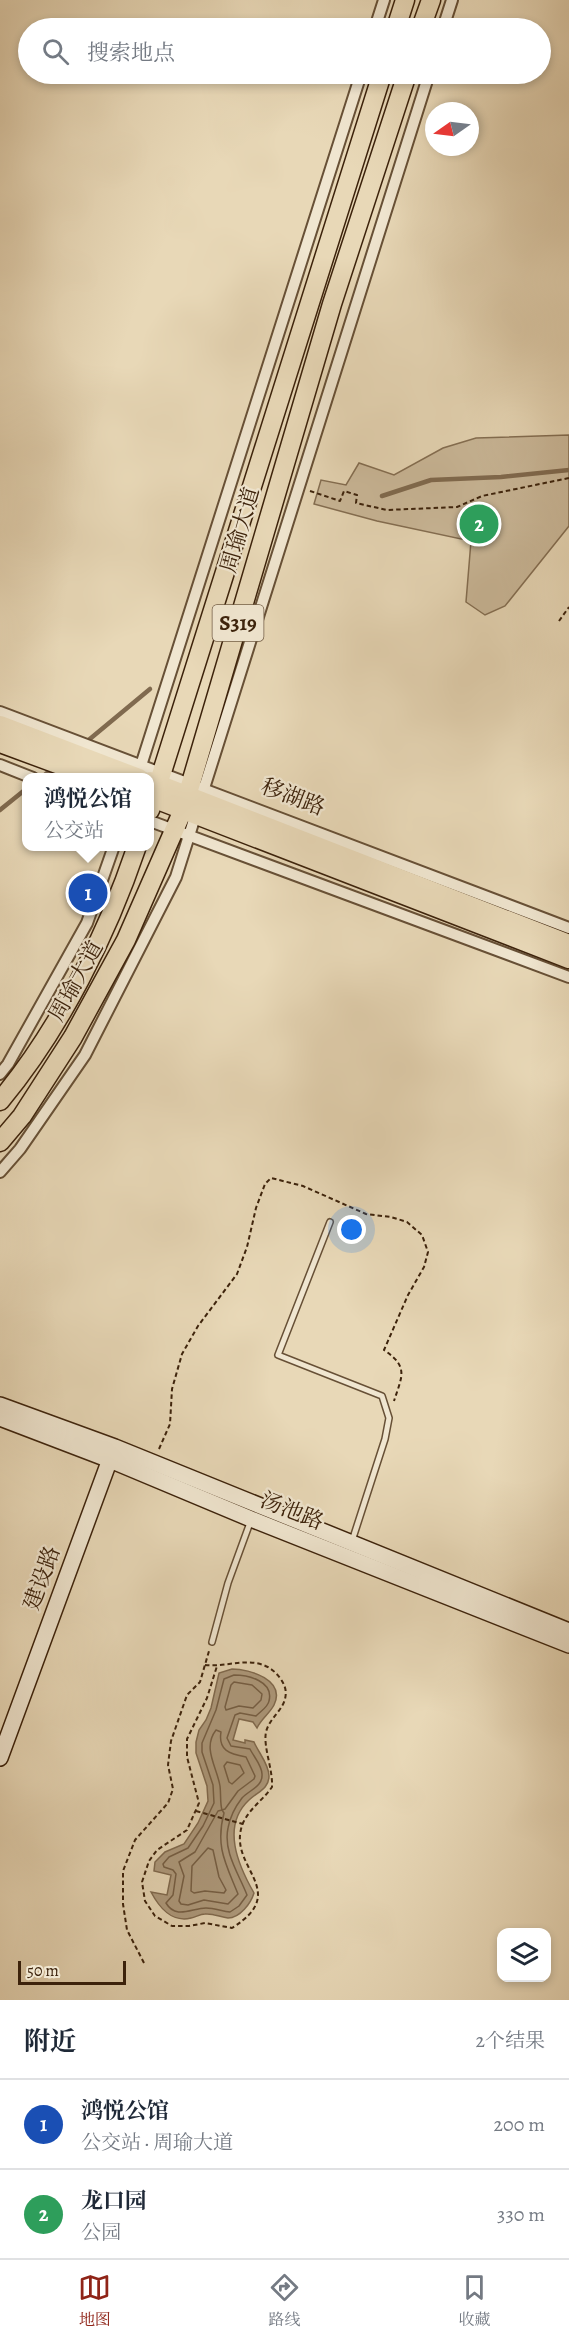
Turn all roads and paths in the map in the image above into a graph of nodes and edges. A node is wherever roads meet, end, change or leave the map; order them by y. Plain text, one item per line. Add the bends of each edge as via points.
1 (384, 0) edge
2 (405, 0) edge
3 (431, 0) edge
4 (452, 0) edge
5 (378, 18) edge
6 (399, 18) edge
7 (425, 18) edge
8 (446, 18) edge
9 (358, 84) edge
10 (379, 84) edge
11 (404, 84) edge
12 (426, 84) edge
13 (569, 478) edge
14 (298, 488) junction
15 (569, 607) edge
16 (559, 621) dead end
17 (0, 712) edge
18 (0, 725) edge
19 (0, 743) edge
20 (72, 753) junction
21 (0, 765) edge
22 (22, 773) edge
23 (91, 773) edge
24 (121, 773) edge
25 (151, 773) edge
26 (152, 773) edge
27 (154, 786) edge
28 (154, 786) edge
29 (193, 799) junction
30 (154, 822) edge
31 (182, 833) junction
32 (112, 851) edge
33 (135, 851) edge
34 (569, 928) edge
35 (569, 944) edge
36 (569, 959) edge
37 (569, 977) edge
38 (0, 1074) edge
39 (0, 1101) edge
40 (0, 1142) edge
41 (0, 1172) edge
42 (330, 1222) dead end
43 (0, 1405) edge
44 (0, 1418) edge
45 (112, 1453) junction
46 (251, 1519) junction
47 (351, 1543) junction
48 (569, 1631) edge
49 (212, 1642) joint
50 (569, 1645) edge
51 (205, 1665) junction
52 (217, 1666) junction
53 (0, 1758) edge
54 (195, 1811) junction
55 (243, 1824) junction
56 (144, 1963) dead end

1 - 5 street
2 - 6 main road
3 - 7 main road
4 - 8 street
9 - 25 street
10 - 26 main road, 周瑜大道 / S319
11 - 29 main road, 周瑜大道 / S319 via 332,304
12 - 14 street
13 - 14 path via 482,496 457,507 414,511 356,504 357,495 344,491 340,501
14 - 29 street
15 - 16 path
17 - 20 street, 移湖路
18 - 20 main road, 移湖路
19 - 20 main road, 移湖路
20 - 23 main road, 移湖路
20 - 24 main road, 移湖路
21 - 22 street
27 - 29 main road, 移湖路
28 - 29 street, 移湖路
29 - 31 main road, 周瑜大道 / S319
29 - 34 street, 移湖路
29 - 35 main road, 移湖路
29 - 36 main road, 移湖路
30 - 31 street
31 - 37 street
31 - 40 main road, 周瑜大道 / S319 via 73,1037 22,1116
31 - 41 street via 176,877 85,1055
32 - 38 street via 87,923
33 - 39 main road, 周瑜大道 via 122,892 61,1016
42 - 47 lane via 278,1354 382,1396 389,1418 385,1439
43 - 45 street, 汤池路
44 - 45 street, 汤池路
45 - 46 street, 汤池路
45 - 47 street, 汤池路
45 - 53 street, 建设路
46 - 49 lane
46 - 50 street, 汤池路
47 - 48 street, 汤池路
49 - 51 path
51 - 52 path
51 - 56 path via 200,1682 187,1695 171,1741 168,1765 173,1789 168,1803 135,1840 123,1871 127,1930
52 - 54 path via 187,1739 187,1757 199,1803
52 - 55 path via 254,1662 279,1676 286,1690 284,1703 267,1729 272,1787
54 - 55 path
54 - 55 path via 186,1830 149,1860 142,1882 145,1901 155,1916 172,1926 205,1923 232,1928 254,1908 260,1896 242,1849

